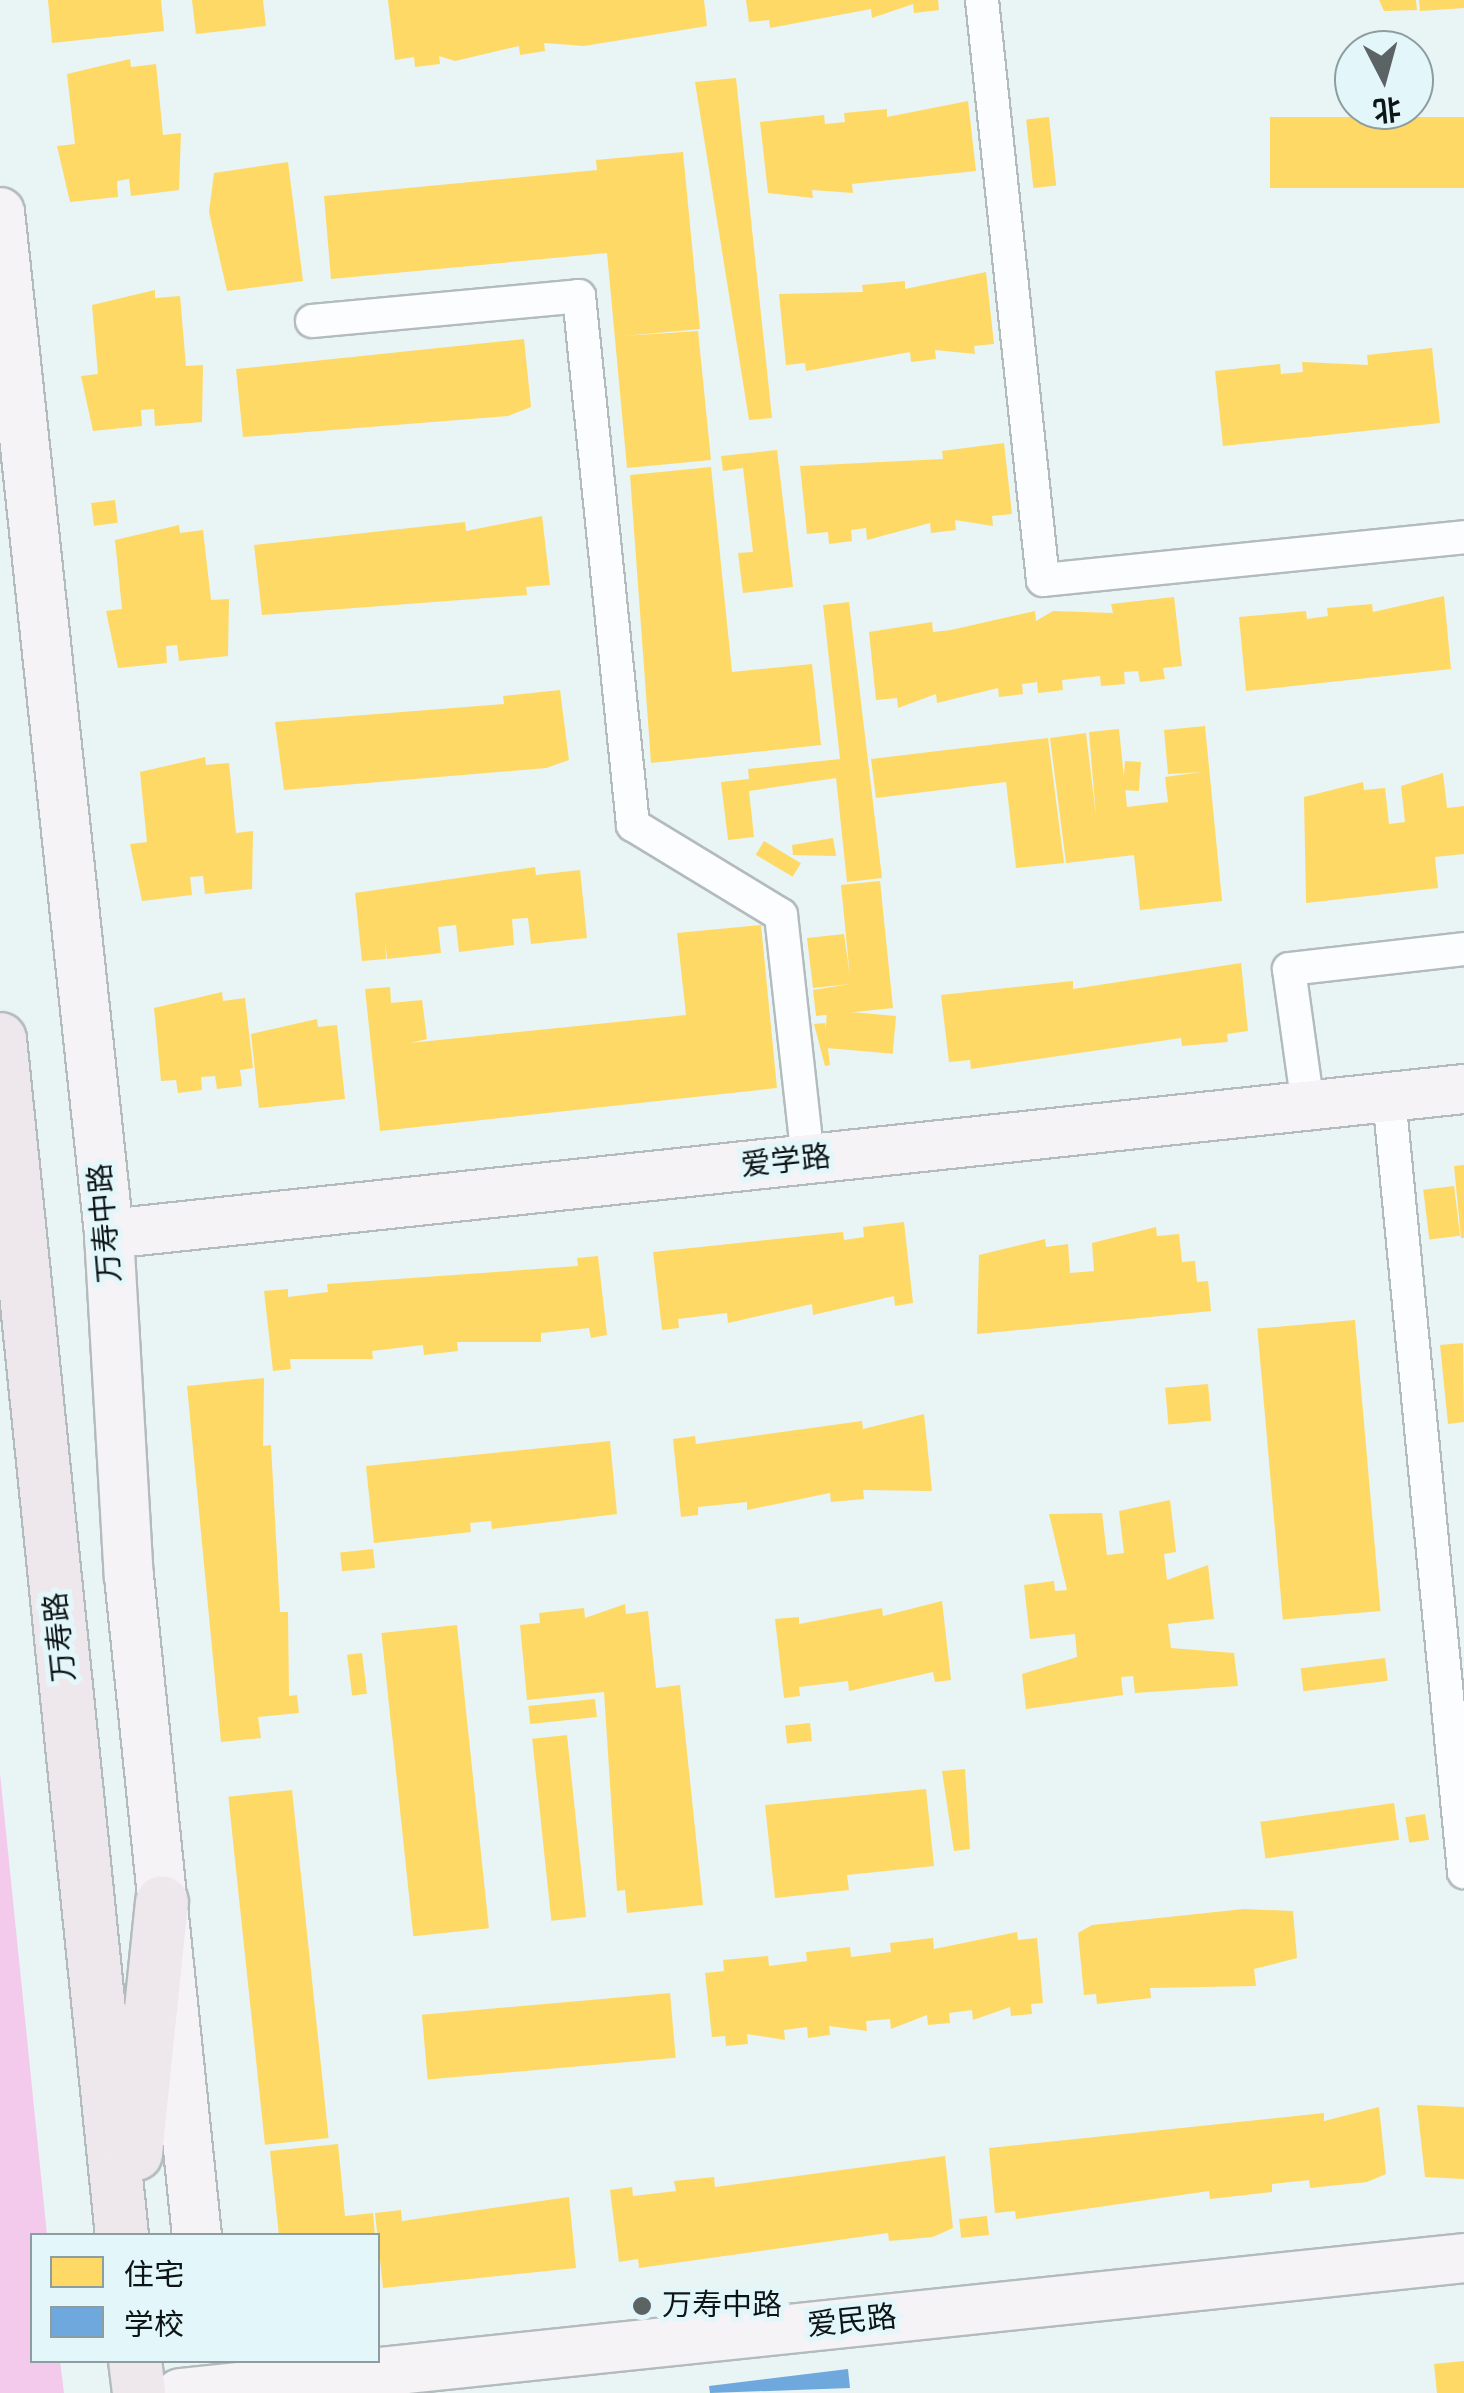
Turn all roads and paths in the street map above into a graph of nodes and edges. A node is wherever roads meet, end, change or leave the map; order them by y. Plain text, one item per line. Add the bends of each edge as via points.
1 (982, 0) edge
2 (0, 212) edge
3 (312, 320) dead end
4 (1464, 538) edge
5 (1464, 950) edge
6 (0, 1039) edge
7 (1464, 1089) edge
8 (1389, 1097) junction
9 (1308, 1106) junction
10 (808, 1160) junction
11 (109, 1234) junction
12 (1464, 1872) edge
13 (162, 1902) junction
14 (125, 2233) edge
15 (125, 2233) edge
16 (197, 2233) edge
17 (1464, 2258) edge
18 (135, 2363) edge
19 (205, 2384) edge
20 (138, 2393) edge

1 - 4 street via 1044,580
2 - 11 street, 万寿中路
3 - 10 street via 579,296 633,825 781,915
5 - 9 street via 1289,969
6 - 14 main road, 万寿路
7 - 8 street, 爱学路
8 - 9 street, 爱学路
8 - 12 street
9 - 10 street, 爱学路
10 - 11 street, 爱学路
11 - 13 street, 万寿中路 via 128,1576
13 - 15 main road
13 - 16 street, 万寿中路
17 - 19 street, 爱民路
18 - 20 main road

